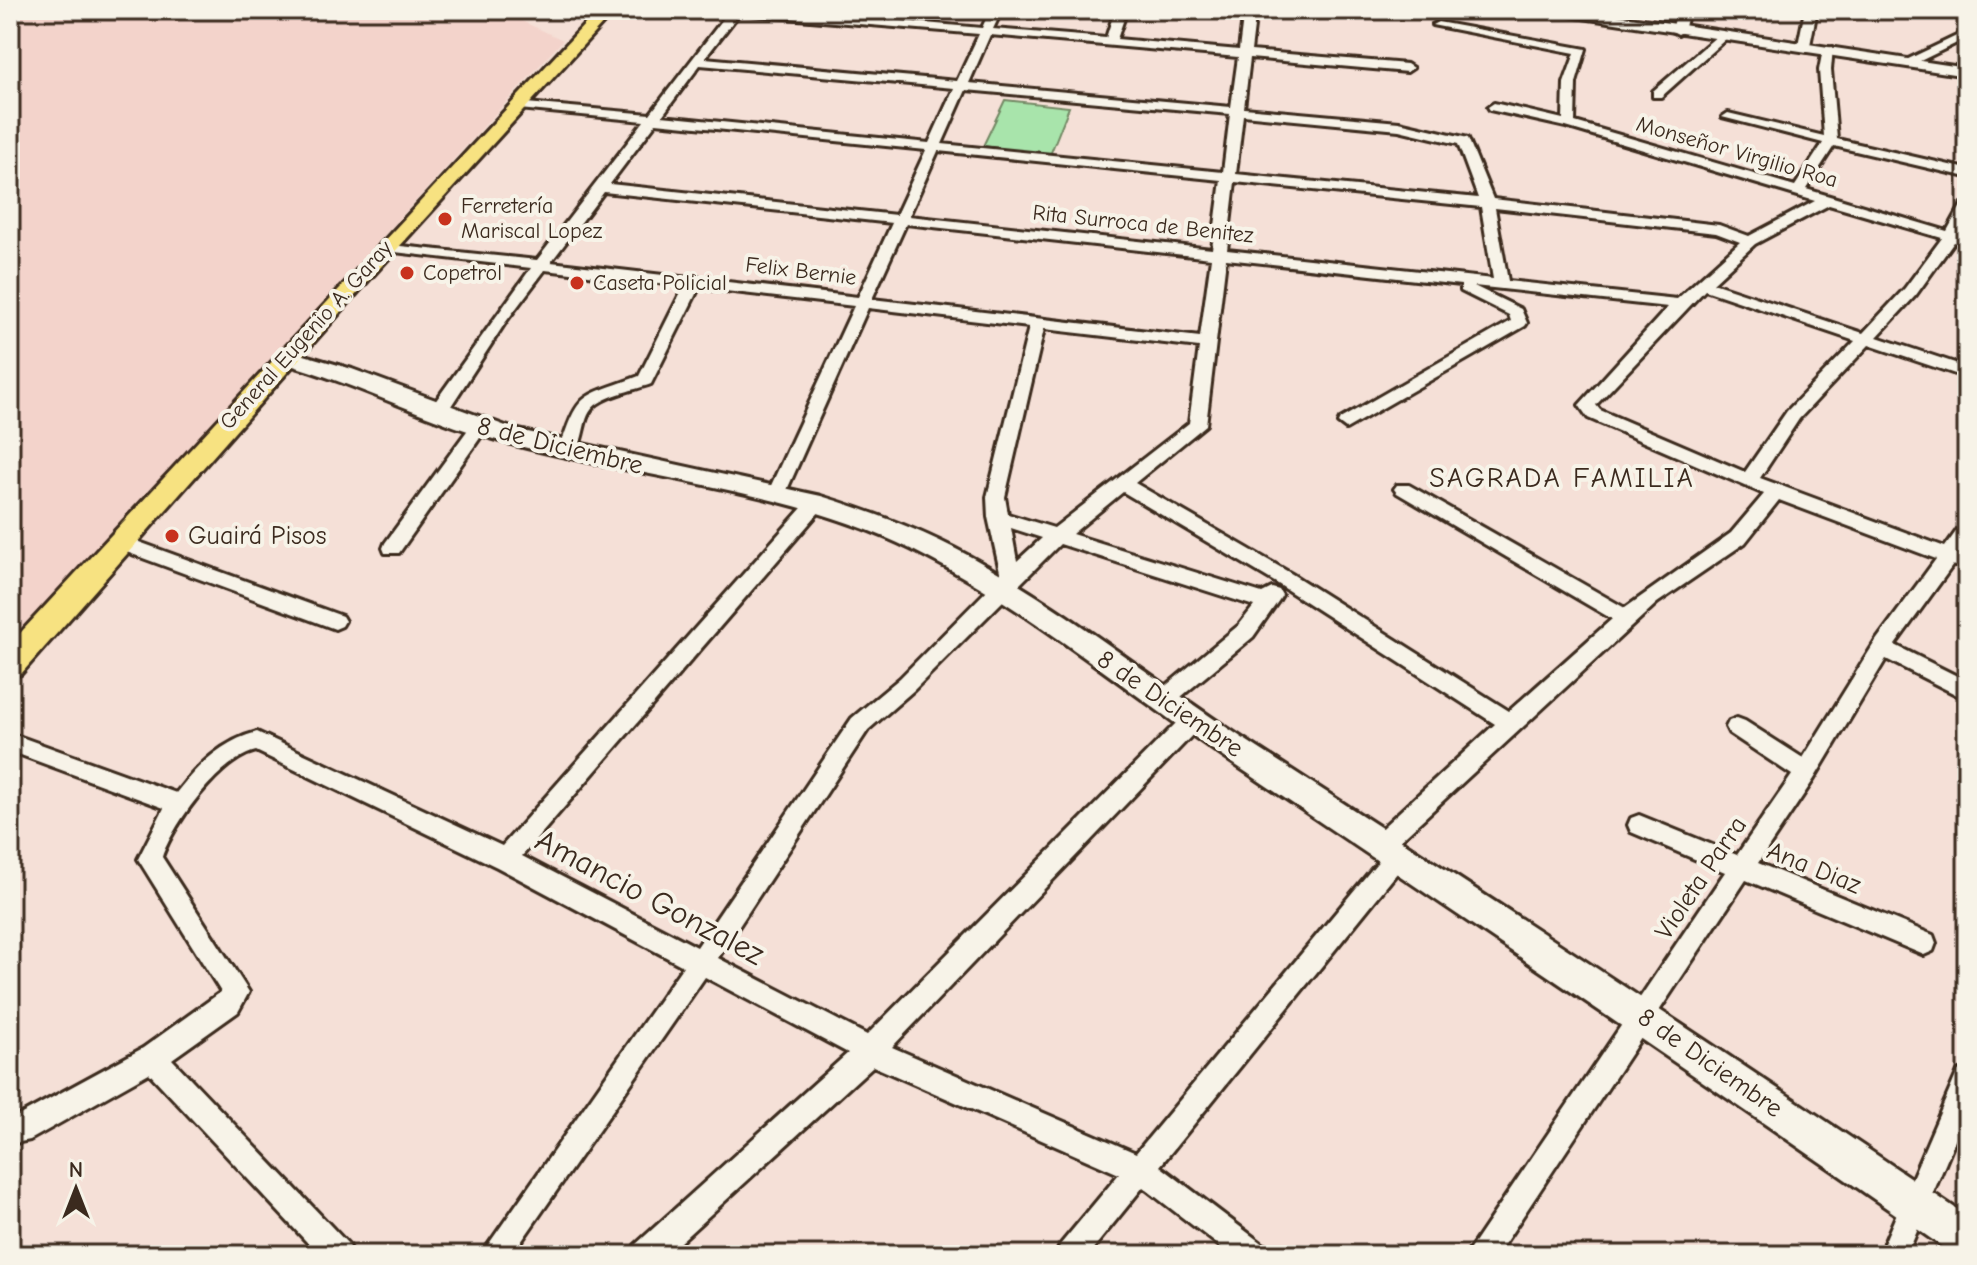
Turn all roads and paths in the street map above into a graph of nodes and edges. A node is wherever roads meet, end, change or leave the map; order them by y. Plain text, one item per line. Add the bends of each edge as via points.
1 (737, 10) edge
2 (996, 10) edge
3 (1121, 10) edge
4 (1250, 10) edge
5 (1556, 10) edge
6 (1683, 10) edge
7 (1811, 10) edge
8 (599, 12) edge
9 (867, 16) edge
10 (1438, 25) dead end
11 (1678, 31) junction
12 (985, 33) junction
13 (1967, 34) edge
14 (1722, 37) junction
15 (1110, 44) junction
16 (1804, 45) junction
17 (1829, 49) junction
18 (1244, 56) junction
19 (697, 61) junction
20 (1908, 62) junction
21 (1407, 68) dead end
22 (1966, 72) edge
23 (961, 87) junction
24 (1657, 94) dead end
25 (1967, 97) edge
26 (519, 105) junction
27 (1494, 107) dead end
28 (1237, 112) junction
29 (1728, 117) dead end
30 (653, 119) junction
31 (1569, 124) junction
32 (1831, 141) junction
33 (934, 147) junction
34 (1967, 173) edge
35 (1229, 177) junction
36 (600, 187) junction
37 (1799, 190) junction
38 (1829, 199) junction
39 (1487, 203) junction
40 (1967, 207) edge
41 (901, 220) junction
42 (1960, 239) edge
43 (1750, 241) junction
44 (386, 247) junction
45 (1220, 254) junction
46 (542, 264) junction
47 (695, 280) junction
48 (1449, 280) junction
49 (1702, 284) junction
50 (1502, 287) junction
51 (864, 301) junction
52 (1680, 304) junction
53 (1038, 323) junction
54 (1869, 340) junction
55 (1209, 343) junction
56 (287, 357) junction
57 (1967, 373) edge
58 (435, 413) junction
59 (1346, 423) dead end
60 (478, 428) junction
61 (569, 449) junction
62 (1748, 480) junction
63 (1123, 484) junction
64 (1403, 489) dead end
65 (777, 492) junction
66 (1776, 492) junction
67 (815, 505) junction
68 (997, 517) junction
69 (1967, 531) edge
70 (1056, 536) junction
71 (120, 542) junction
72 (392, 548) dead end
73 (1959, 560) edge
74 (1285, 579) junction
75 (1007, 584) junction
76 (1266, 602) junction
77 (1627, 618) junction
78 (335, 621) dead end
79 (1882, 648) junction
80 (10, 665) edge
81 (1967, 691) edge
82 (1163, 700) junction
83 (1192, 721) junction
84 (1509, 722) junction
85 (1737, 727) dead end
86 (10, 742) edge
87 (1806, 772) junction
88 (180, 804) junction
89 (1639, 825) dead end
90 (1389, 850) junction
91 (505, 859) junction
92 (1740, 869) junction
93 (1924, 943) dead end
94 (701, 962) junction
95 (1642, 1015) junction
96 (870, 1051) junction
97 (152, 1057) junction
98 (1967, 1080) edge
99 (10, 1130) edge
100 (1143, 1170) junction
101 (1916, 1205) junction
102 (1967, 1240) edge
103 (339, 1255) edge
104 (495, 1255) edge
105 (645, 1255) edge
106 (1070, 1255) edge
107 (1254, 1255) edge
108 (1480, 1255) edge
109 (1893, 1255) edge

1 - 9 street
1 - 19 street
2 - 12 street
3 - 15 street
4 - 18 street
5 - 11 street
6 - 11 street
7 - 16 street
8 - 26 main road, General Eugenio A. Garay
9 - 12 street
10 - 31 street via 1581,51 1570,83
11 - 14 street
12 - 15 street
12 - 23 street
13 - 20 street
14 - 16 street
14 - 24 street
15 - 18 street
16 - 17 street
17 - 20 street
17 - 32 street via 1825,70
18 - 21 street
18 - 28 street
19 - 23 street
19 - 30 street
20 - 22 street
22 - 25 street
23 - 28 street
23 - 33 street
26 - 30 street
26 - 44 main road, General Eugenio A. Garay
27 - 31 street, Monseñor Virgilio Roa
28 - 35 street
28 - 39 street via 1399,126 1463,141
29 - 32 street
30 - 33 street
30 - 36 street
31 - 37 street, Monseñor Virgilio Roa
32 - 34 street
32 - 37 street
33 - 35 street
33 - 41 street
35 - 39 street
35 - 45 street
36 - 41 street, Rita Surroca de Benitez
36 - 46 street
37 - 38 street, Monseñor Virgilio Roa
38 - 42 street, Monseñor Virgilio Roa
38 - 43 street
39 - 43 street via 1694,225
39 - 50 street
40 - 42 street
41 - 45 street, Rita Surroca de Benitez
41 - 51 street
42 - 54 street
43 - 49 street
44 - 46 street, Felix Bernie
44 - 56 main road, General Eugenio A. Garay
45 - 48 street, Rita Surroca de Benitez
45 - 55 street
46 - 47 street, Felix Bernie
46 - 58 street via 473,357 467,376
47 - 51 street, Felix Bernie
47 - 61 street via 645,380 590,401 581,410
48 - 50 street, Rita Surroca de Benitez
48 - 59 street via 1516,312 1519,323
49 - 52 street
49 - 54 street
50 - 52 street, Rita Surroca de Benitez
51 - 53 street, Felix Bernie
51 - 65 street
52 - 62 street via 1587,405 1594,414
53 - 55 street, Felix Bernie
53 - 68 street via 996,497
54 - 57 street
54 - 62 street via 1793,415 1768,459
55 - 63 street via 1197,425
56 - 58 main road, 8 de Diciembre via 317,364
56 - 71 main road, General Eugenio A. Garay
58 - 60 main road, 8 de Diciembre
60 - 61 main road, 8 de Diciembre
60 - 72 street
61 - 65 main road, 8 de Diciembre
62 - 66 street
63 - 70 street
63 - 74 street
64 - 77 street
65 - 67 main road, 8 de Diciembre
66 - 73 street
66 - 77 street via 1738,538 1695,564
67 - 75 main road, 8 de Diciembre via 859,516
67 - 91 street
68 - 70 street
68 - 75 street
69 - 73 street, Violeta Parra
70 - 75 street
70 - 76 street
71 - 78 street
71 - 80 main road, General Eugenio A. Garay
73 - 79 street, Violeta Parra
74 - 76 street
74 - 84 street
75 - 82 main road, 8 de Diciembre
75 - 94 street via 860,724
76 - 82 street via 1246,631
77 - 84 street
79 - 81 street
79 - 87 street, Violeta Parra
82 - 83 main road, 8 de Diciembre
83 - 90 main road, 8 de Diciembre
83 - 96 street
84 - 90 street
85 - 87 street
86 - 88 street
87 - 92 street, Violeta Parra
88 - 91 street, Amancio Gonzalez via 233,748 257,741
88 - 97 street, Amancio Gonzalez via 152,846 150,859 236,992 229,1003
89 - 92 street, Ana Diaz
90 - 95 main road, 8 de Diciembre
90 - 100 street
91 - 94 street, Amancio Gonzalez
92 - 93 street, Ana Diaz
92 - 95 street, Violeta Parra
94 - 96 street, Amancio Gonzalez
94 - 104 street
95 - 101 main road, 8 de Diciembre
95 - 108 street, Violeta Parra
96 - 100 street, Amancio Gonzalez
96 - 105 street
97 - 99 street via 20,1130
97 - 103 street
98 - 101 street
100 - 106 street
100 - 107 street, Amancio Gonzalez
101 - 102 main road, 8 de Diciembre
101 - 109 street

